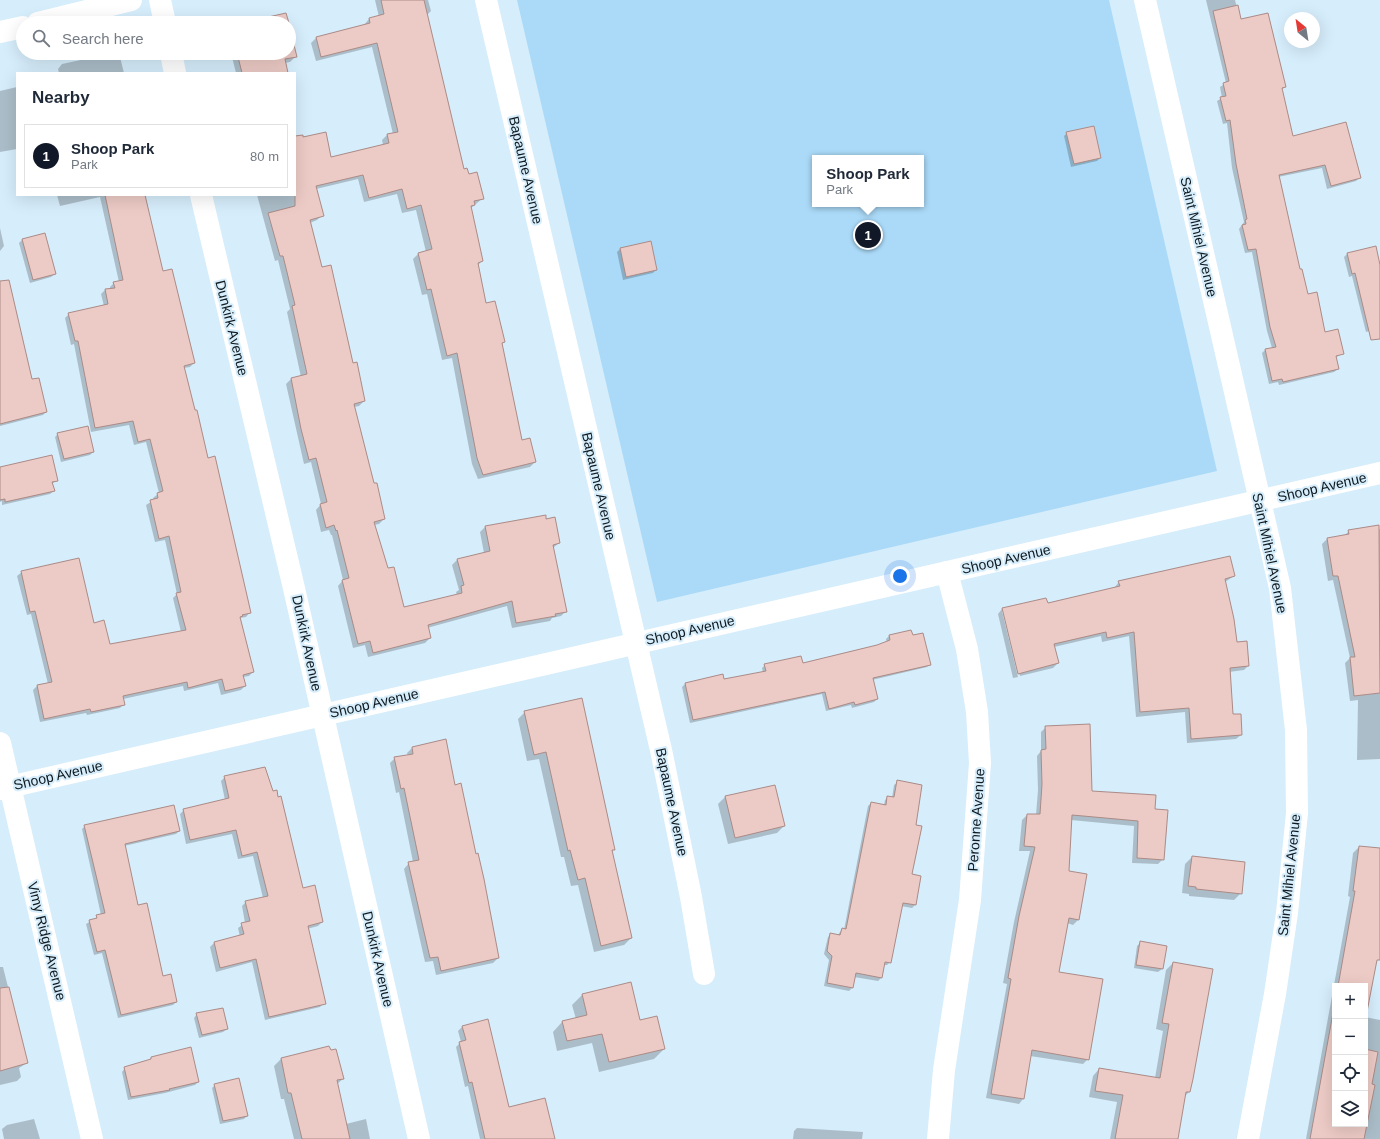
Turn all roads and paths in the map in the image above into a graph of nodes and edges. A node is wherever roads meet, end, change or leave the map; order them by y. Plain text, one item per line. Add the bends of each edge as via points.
1 (131, 0) edge
2 (160, 0) edge
3 (486, 0) edge
4 (1145, 0) edge
5 (66, 16) edge
6 (163, 16) edge
7 (16, 29) edge
8 (0, 32) edge
9 (173, 60) edge
10 (176, 72) edge
11 (201, 196) edge
12 (1380, 473) edge
13 (1260, 501) junction
14 (947, 572) junction
15 (636, 643) junction
16 (322, 715) junction
17 (0, 742) edge
18 (5, 787) edge
19 (704, 974) dead end
20 (92, 1139) edge
21 (419, 1139) edge
22 (938, 1139) edge
23 (1248, 1139) edge

1 - 5 street
2 - 6 street
3 - 15 street, Bapaume Avenue
4 - 13 street, Saint Mihiel Avenue
7 - 8 street
9 - 10 street
11 - 16 street, Dunkirk Avenue
12 - 13 street, Shoop Avenue
13 - 14 street, Shoop Avenue
13 - 23 street, Saint Mihiel Avenue via 1280,588 1289,657 1296,730 1297,812 1275,994
14 - 15 street, Shoop Avenue
14 - 22 street, Peronne Avenue via 967,649 977,712 980,763 970,900 944,1070
15 - 16 street, Shoop Avenue
15 - 19 street, Bapaume Avenue via 661,750
16 - 18 street, Shoop Avenue
16 - 21 street, Dunkirk Avenue
17 - 18 street, Vimy Ridge Avenue
18 - 20 street, Vimy Ridge Avenue via 64,1013

